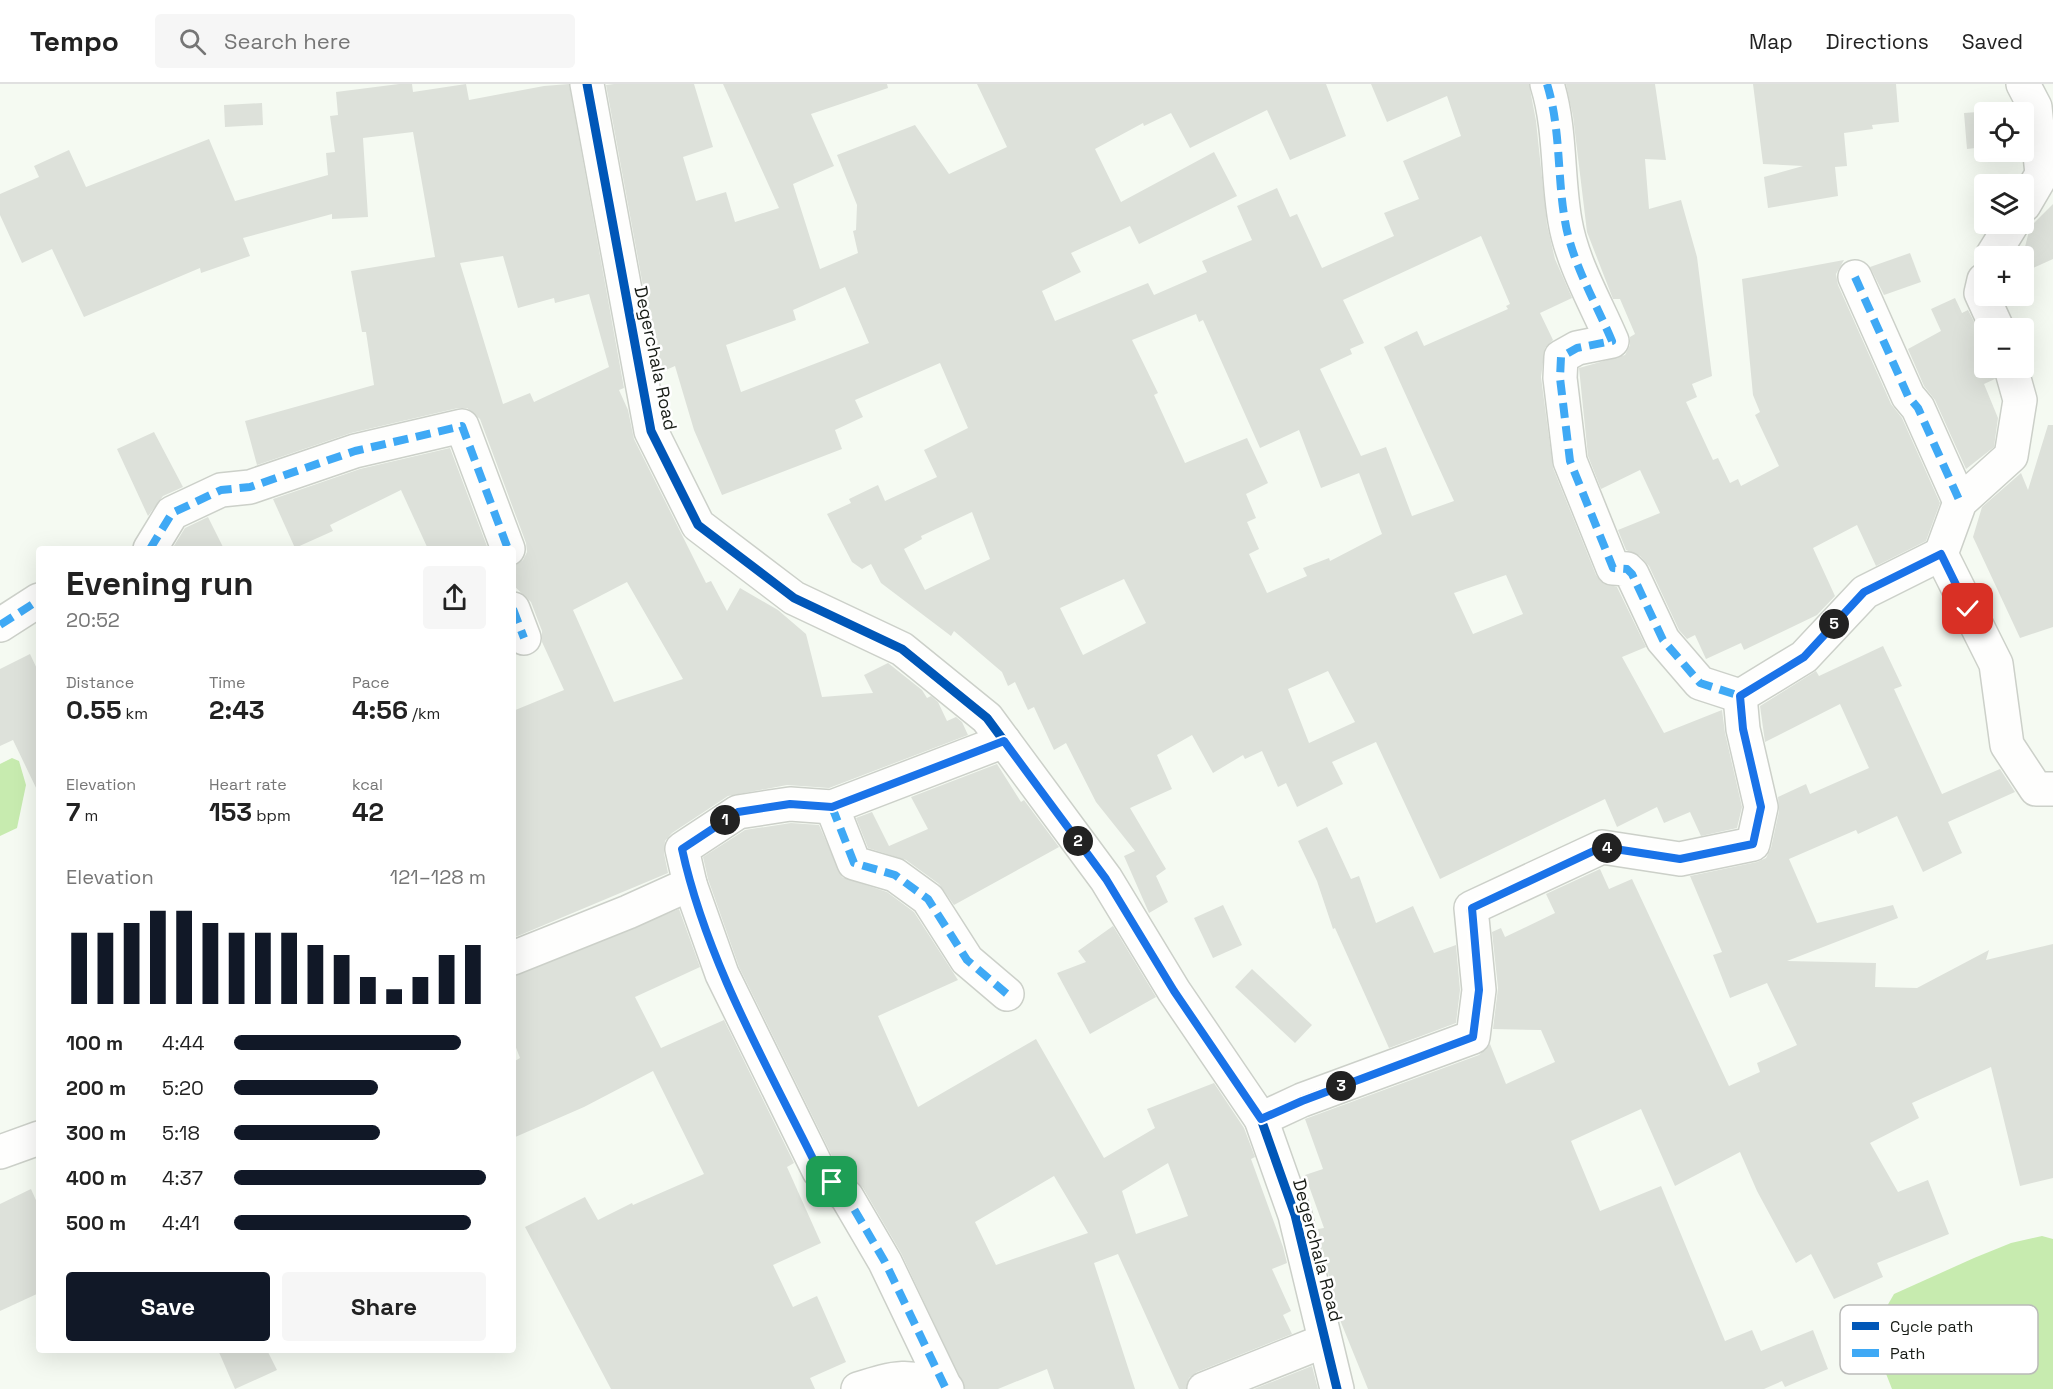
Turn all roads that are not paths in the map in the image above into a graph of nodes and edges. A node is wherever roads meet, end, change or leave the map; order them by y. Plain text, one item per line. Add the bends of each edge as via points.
1 (587, 84) edge
2 (1547, 84) edge
3 (2023, 84) edge
4 (2034, 189) edge
5 (1855, 277) dead end
6 (2014, 378) edge
7 (1960, 502) junction
8 (152, 546) edge
9 (507, 546) edge
10 (1941, 554) junction
11 (36, 602) edge
12 (0, 625) edge
13 (1740, 696) junction
14 (1004, 741) junction
15 (2053, 789) edge
16 (832, 807) junction
17 (690, 884) junction
18 (516, 957) edge
19 (1007, 994) dead end
20 (1261, 1119) junction
21 (36, 1139) edge
22 (0, 1152) edge
23 (1324, 1341) junction
24 (858, 1389) edge
25 (946, 1389) edge
26 (1204, 1389) edge
27 (1337, 1389) edge

1 - 14 street, Degerchala Road via 651,431 698,525 794,598 902,649 987,718
2 - 13 street via 1558,141 1566,229 1612,341 1577,348 1561,357 1570,461 1613,568 1627,569 1632,574 1663,640 1700,683
3 - 4 street via 2035,107 2043,174
5 - 7 street
6 - 7 street via 2020,400 2011,456
7 - 10 street
8 - 9 street via 172,513 221,490 250,487 355,451 462,426
10 - 13 street via 1864,592 1804,657
10 - 15 street via 1996,664 2007,745 2036,789
11 - 12 street
13 - 20 street via 1743,729 1761,807 1753,844 1680,859 1602,847 1472,908 1479,990 1473,1037
14 - 16 street
14 - 20 street, Degerchala Road via 1106,879 1174,991
16 - 17 street via 790,804 738,812 682,849
16 - 19 street via 854,863 895,875 928,899 967,960
17 - 18 street
17 - 25 street via 722,974 819,1171 847,1197 885,1262
20 - 23 street, Degerchala Road via 1294,1215
21 - 22 street
23 - 26 street
23 - 27 street, Degerchala Road
24 - 25 street via 888,1379 916,1377

